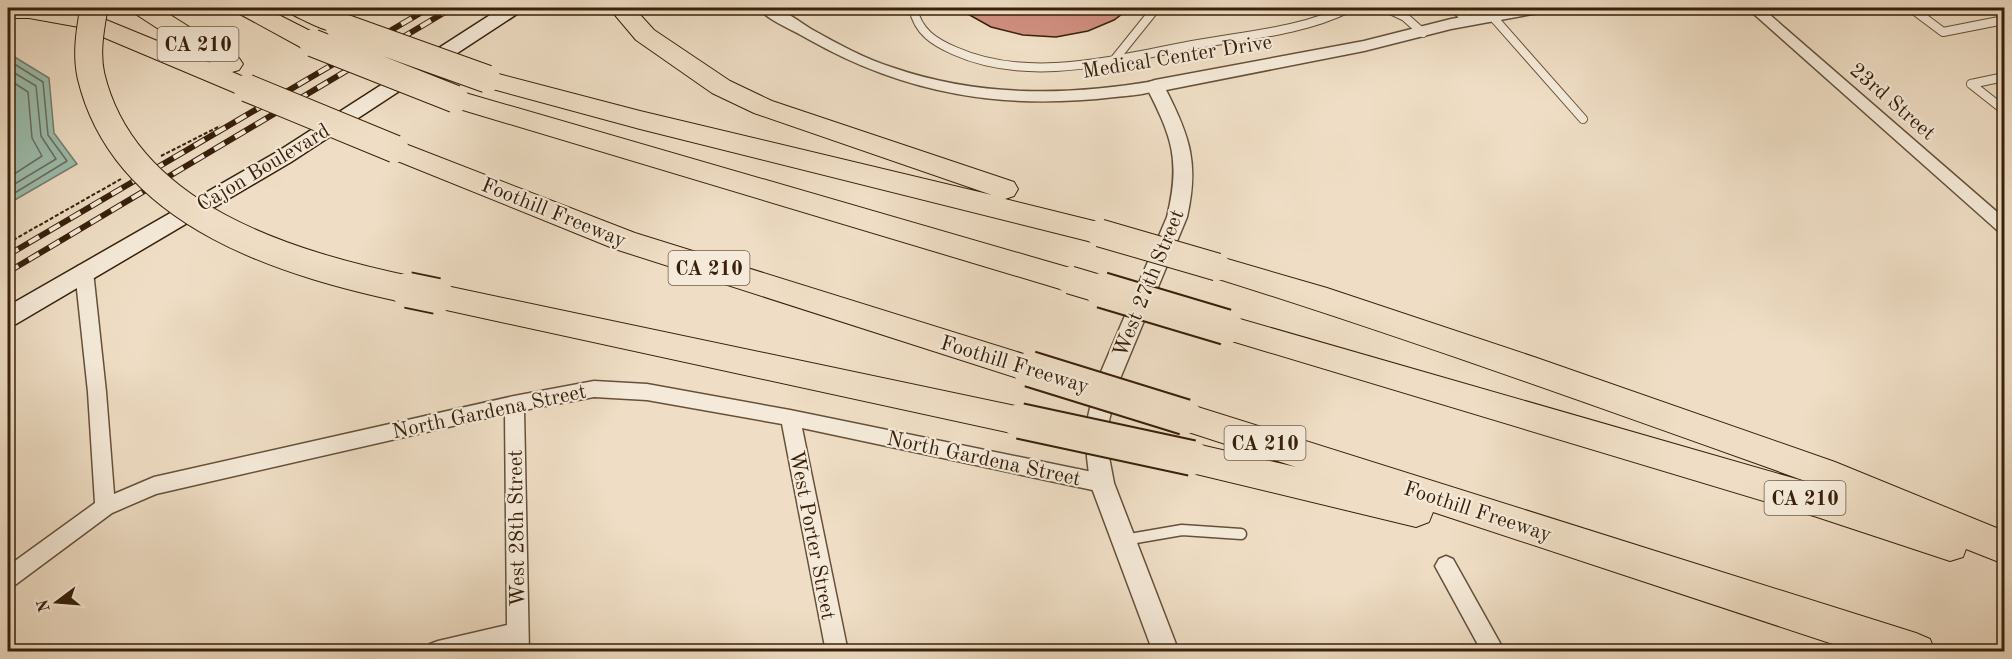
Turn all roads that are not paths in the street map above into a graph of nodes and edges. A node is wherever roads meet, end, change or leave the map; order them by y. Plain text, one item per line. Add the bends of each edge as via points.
1 (94, 8) edge
2 (143, 8) edge
3 (247, 8) edge
4 (298, 8) edge
5 (513, 8) edge
6 (765, 8) edge
7 (913, 8) edge
8 (1156, 8) edge
9 (1349, 8) edge
10 (1386, 8) edge
11 (1538, 8) edge
12 (1754, 8) edge
13 (1911, 8) edge
14 (622, 9) edge
15 (8, 11) edge
16 (1463, 14) edge
17 (1492, 16) junction
18 (2004, 20) edge
19 (1423, 33) junction
20 (1115, 59) junction
21 (2004, 77) edge
22 (251, 83) junction
23 (1155, 86) junction
24 (2004, 110) edge
25 (1583, 120) dead end
26 (2004, 226) edge
27 (1100, 233) junction
28 (84, 271) junction
29 (8, 317) edge
30 (514, 404) junction
31 (790, 418) junction
32 (1102, 483) junction
33 (105, 507) junction
34 (1241, 534) dead end
35 (1124, 540) junction
36 (2004, 548) edge
37 (2004, 564) edge
38 (1650, 566) junction
39 (1446, 567) dead end
40 (8, 578) edge
41 (518, 642) edge
42 (438, 651) edge
43 (837, 651) edge
44 (1166, 651) edge
45 (1494, 651) edge
46 (1917, 651) edge

1 - 38 highway, bridge via 89,38 91,74 102,112 121,147 178,202 286,258 332,273 1192,458
2 - 22 highway, CA 210
3 - 37 highway, CA 210, bridge via 313,42 455,99 1817,501
4 - 27 highway, bridge via 487,79 616,115
5 - 28 main road, Cajon Boulevard via 284,157
6 - 23 street, Medical Center Drive via 870,64 921,82 960,90 1052,97
7 - 20 lane via 915,21 936,43 973,59 1022,68
8 - 20 lane
9 - 20 lane via 1298,26
10 - 19 lane via 1405,17
11 - 17 street, Medical Center Drive
12 - 26 street, 23rd Street
13 - 18 lane via 1943,32
14 - 27 highway via 645,35 721,87 763,107 1006,190
15 - 22 highway via 85,20
16 - 17 street, Medical Center Drive
16 - 19 street, Medical Center Drive
17 - 25 lane
19 - 23 street, Medical Center Drive
21 - 24 lane via 1971,84
22 - 38 highway, Foothill Freeway / CA 210, bridge via 395,149 625,241
23 - 32 street, West 27th Street via 1183,146 1184,192 1106,386 1098,421
27 - 36 highway, bridge via 1327,300 1538,371 1835,477
28 - 29 main road, Cajon Boulevard
28 - 33 street
30 - 31 street, North Gardena Street via 594,388 647,392
30 - 33 street, North Gardena Street via 154,486
30 - 41 street, West 28th Street
31 - 32 street, North Gardena Street
31 - 43 street, West Porter Street
32 - 35 street, West 27th Street
33 - 40 street, North Gardena Street
34 - 35 lane via 1196,528 1159,531
35 - 44 street, West 27th Street
38 - 46 highway, Foothill Freeway / CA 210
39 - 45 street
41 - 42 street

